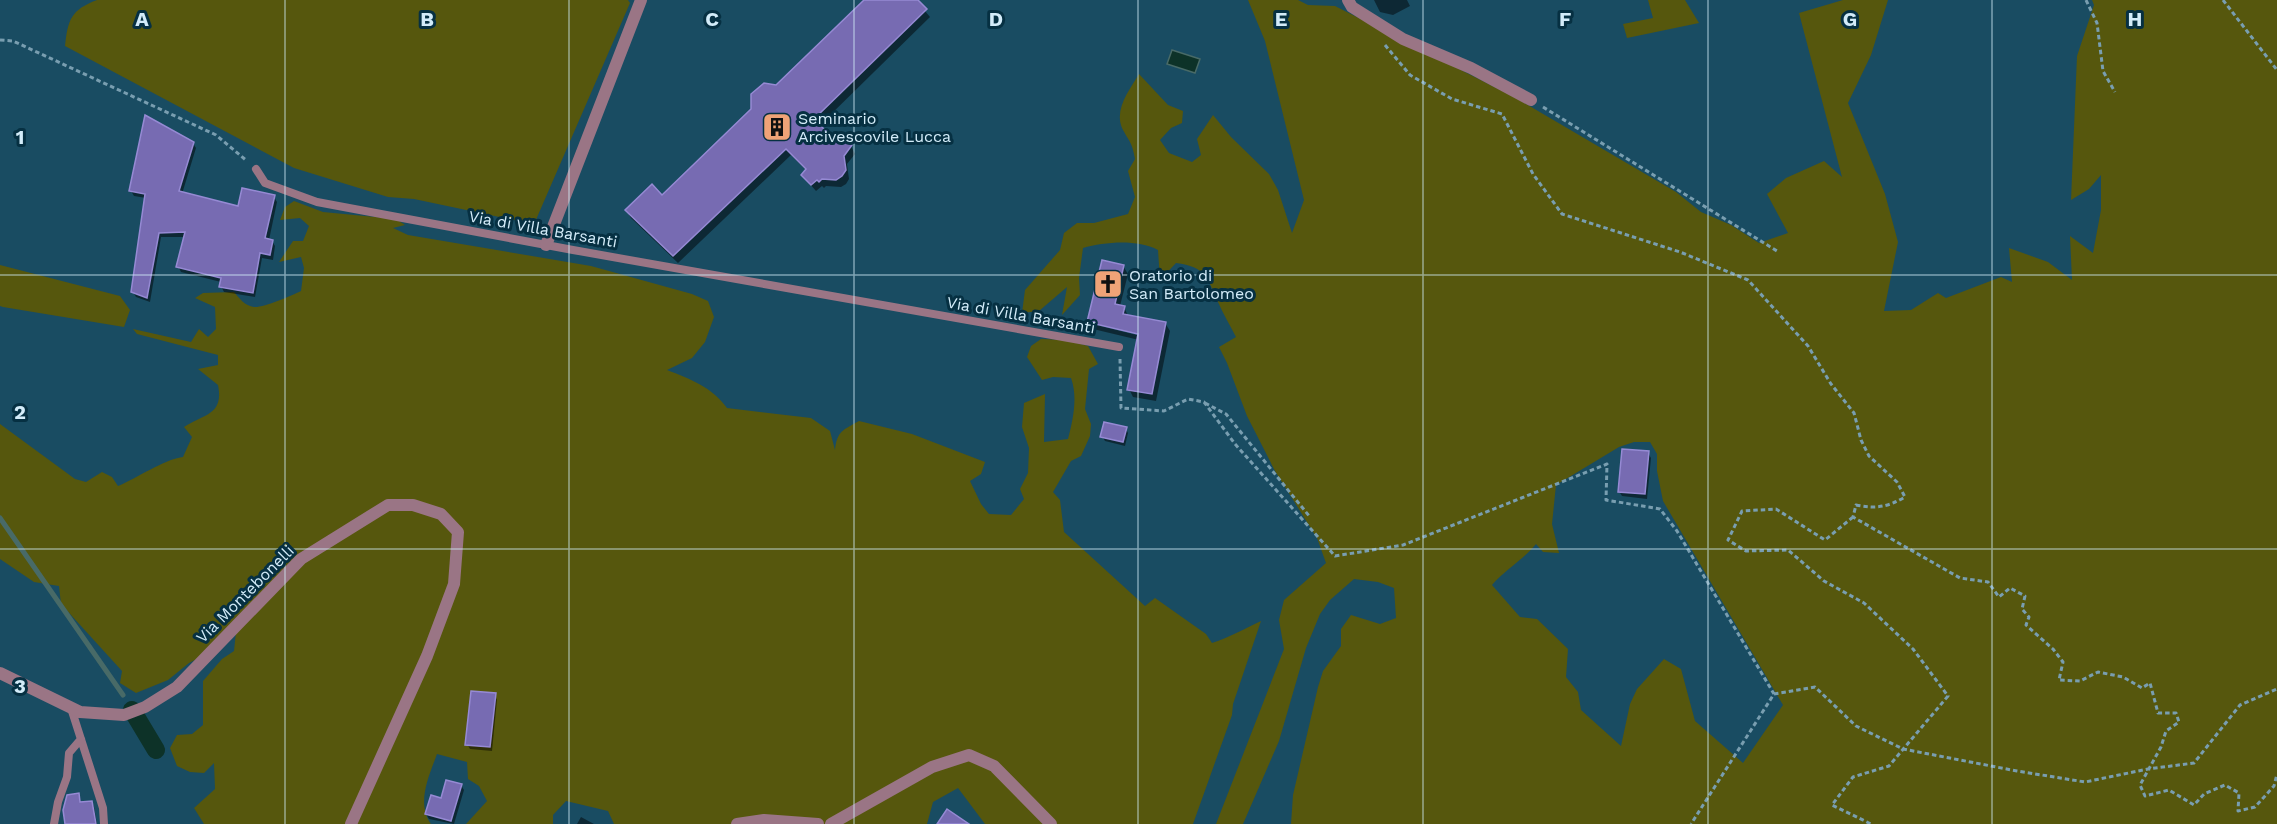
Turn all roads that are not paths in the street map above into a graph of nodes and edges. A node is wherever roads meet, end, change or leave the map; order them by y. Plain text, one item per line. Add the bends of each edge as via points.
1 (641, 0) edge
2 (1348, 0) edge
3 (1531, 100) road end
4 (256, 169) road end
5 (546, 245) junction
6 (1119, 347) road end
7 (0, 673) edge
8 (71, 708) junction
9 (81, 739) junction
10 (54, 824) edge
11 (104, 824) edge
12 (351, 824) edge
13 (737, 824) edge
14 (818, 824) edge
15 (831, 824) edge
16 (1050, 824) edge

1 - 5 street
2 - 3 street via 1352,7 1402,39 1472,68
4 - 5 lane, Via di Villa Barsanti via 265,183 316,202
5 - 6 lane, Via di Villa Barsanti
7 - 8 street, Via Montebonelli
8 - 9 lane
8 - 12 street, Via Montebonelli via 124,715 145,707 177,687 301,559 388,505 413,506 441,514 458,532 454,584 427,656
9 - 10 lane via 69,753 67,777
9 - 11 lane via 103,808
13 - 14 street via 764,820
15 - 16 street via 932,767 969,755 994,766

